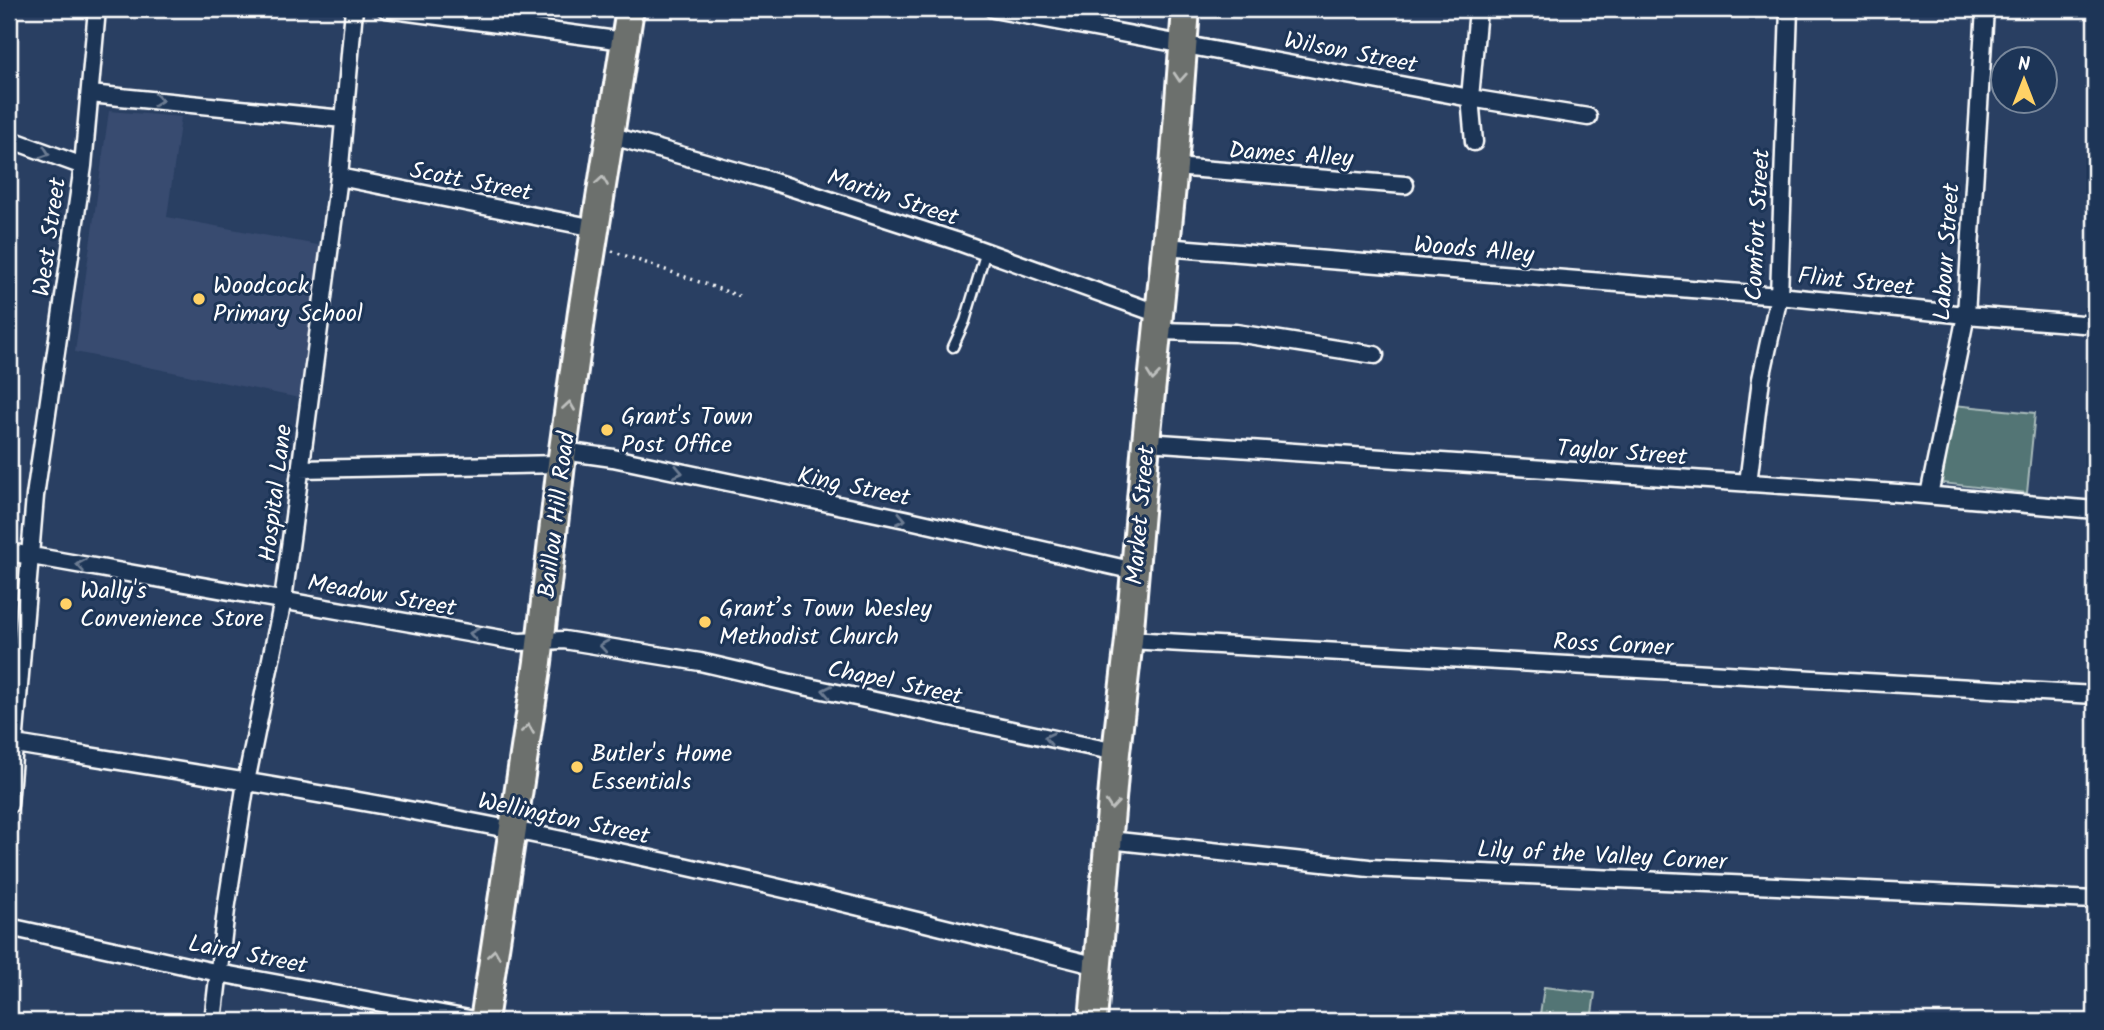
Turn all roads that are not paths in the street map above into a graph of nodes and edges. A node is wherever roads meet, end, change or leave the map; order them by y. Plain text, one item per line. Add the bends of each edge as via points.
1 (97, 9) edge
2 (354, 9) edge
3 (386, 9) edge
4 (629, 9) edge
5 (993, 9) edge
6 (1186, 9) edge
7 (1478, 9) edge
8 (1789, 9) edge
9 (1984, 9) edge
10 (624, 41) junction
11 (1182, 43) junction
12 (90, 94) junction
13 (1471, 98) junction
14 (1588, 117) dead end
15 (343, 119) junction
16 (609, 135) junction
17 (9, 139) edge
18 (1474, 142) dead end
19 (83, 166) junction
20 (1174, 167) junction
21 (339, 177) junction
22 (1405, 185) dead end
23 (594, 236) junction
24 (1165, 247) junction
25 (986, 251) junction
26 (1780, 296) junction
27 (1966, 315) junction
28 (1158, 322) junction
29 (2095, 325) edge
30 (953, 347) dead end
31 (1375, 355) dead end
32 (1146, 442) junction
33 (562, 458) junction
34 (300, 469) junction
35 (1748, 483) junction
36 (1929, 495) junction
37 (2095, 510) edge
38 (9, 552) edge
39 (29, 555) junction
40 (1135, 571) junction
41 (283, 600) junction
42 (1129, 640) junction
43 (541, 641) junction
44 (2095, 695) edge
45 (15, 744) junction
46 (1116, 752) junction
47 (246, 782) junction
48 (9, 805) edge
49 (513, 830) junction
50 (1109, 840) junction
51 (2095, 900) edge
52 (9, 927) edge
53 (1098, 966) junction
54 (219, 972) junction
55 (213, 1021) edge
56 (482, 1021) edge
57 (1093, 1021) edge

1 - 12 street, West Street
2 - 15 street, Hospital Lane
3 - 10 street
4 - 10 main road, Baillou Hill Road
5 - 11 street, Wilson Street
6 - 11 main road, Market Street
7 - 13 street
8 - 26 street, Comfort Street
9 - 27 street, Labour Street
10 - 16 main road, Baillou Hill Road
11 - 13 street, Wilson Street
11 -> 20 main road, Market Street
12 -> 15 street
12 - 19 street, West Street
13 - 14 street, Wilson Street
13 - 18 street
15 - 21 street, Hospital Lane
23 -> 16 main road, Baillou Hill Road
16 - 25 street, Martin Street via 765,179
17 -> 19 street
19 - 39 street, West Street
20 - 22 street, Dames Alley
20 - 24 main road, Market Street
21 - 23 street, Scott Street
21 - 34 street, Hospital Lane
33 -> 23 main road, Baillou Hill Road
24 - 26 street, Woods Alley
24 - 28 main road, Market Street
25 - 28 street, Martin Street
25 - 30 lane
26 - 27 street, Flint Street
26 - 35 street, Comfort Street via 1761,379
27 - 29 street, Flint Street
27 - 36 street, Labour Street
28 - 31 street, Martin Street
28 -> 32 main road, Market Street
32 - 35 street, Taylor Street
32 - 40 main road, Market Street
33 - 34 street, King Street
33 -> 40 street, King Street via 626,461
33 - 43 main road, Baillou Hill Road
34 - 41 street, Hospital Lane
35 - 36 street, Taylor Street
36 - 37 street, Taylor Street
38 - 39 street, Meadow Street
41 -> 39 street, Meadow Street
39 - 45 street, West Street
40 - 42 main road, Market Street
43 -> 41 street, Meadow Street via 519,642
41 - 47 street, Hospital Lane
42 - 44 street, Ross Corner
42 - 46 main road, Market Street
46 -> 43 street, Chapel Street via 700,662 564,640
49 -> 43 main road, Baillou Hill Road
45 - 47 street, Wellington Street
45 - 48 street, West Street
46 -> 50 main road, Market Street
47 - 49 street, Wellington Street
47 - 54 street, Hospital Lane
49 - 53 street, Wellington Street via 830,898
56 -> 49 main road, Baillou Hill Road
50 - 51 street, Lily of the Valley Corner via 1369,868
50 - 53 main road, Market Street
52 - 54 street, Laird Street
53 - 57 main road, Market Street
54 - 55 street, Hospital Lane
54 - 56 street, Laird Street

